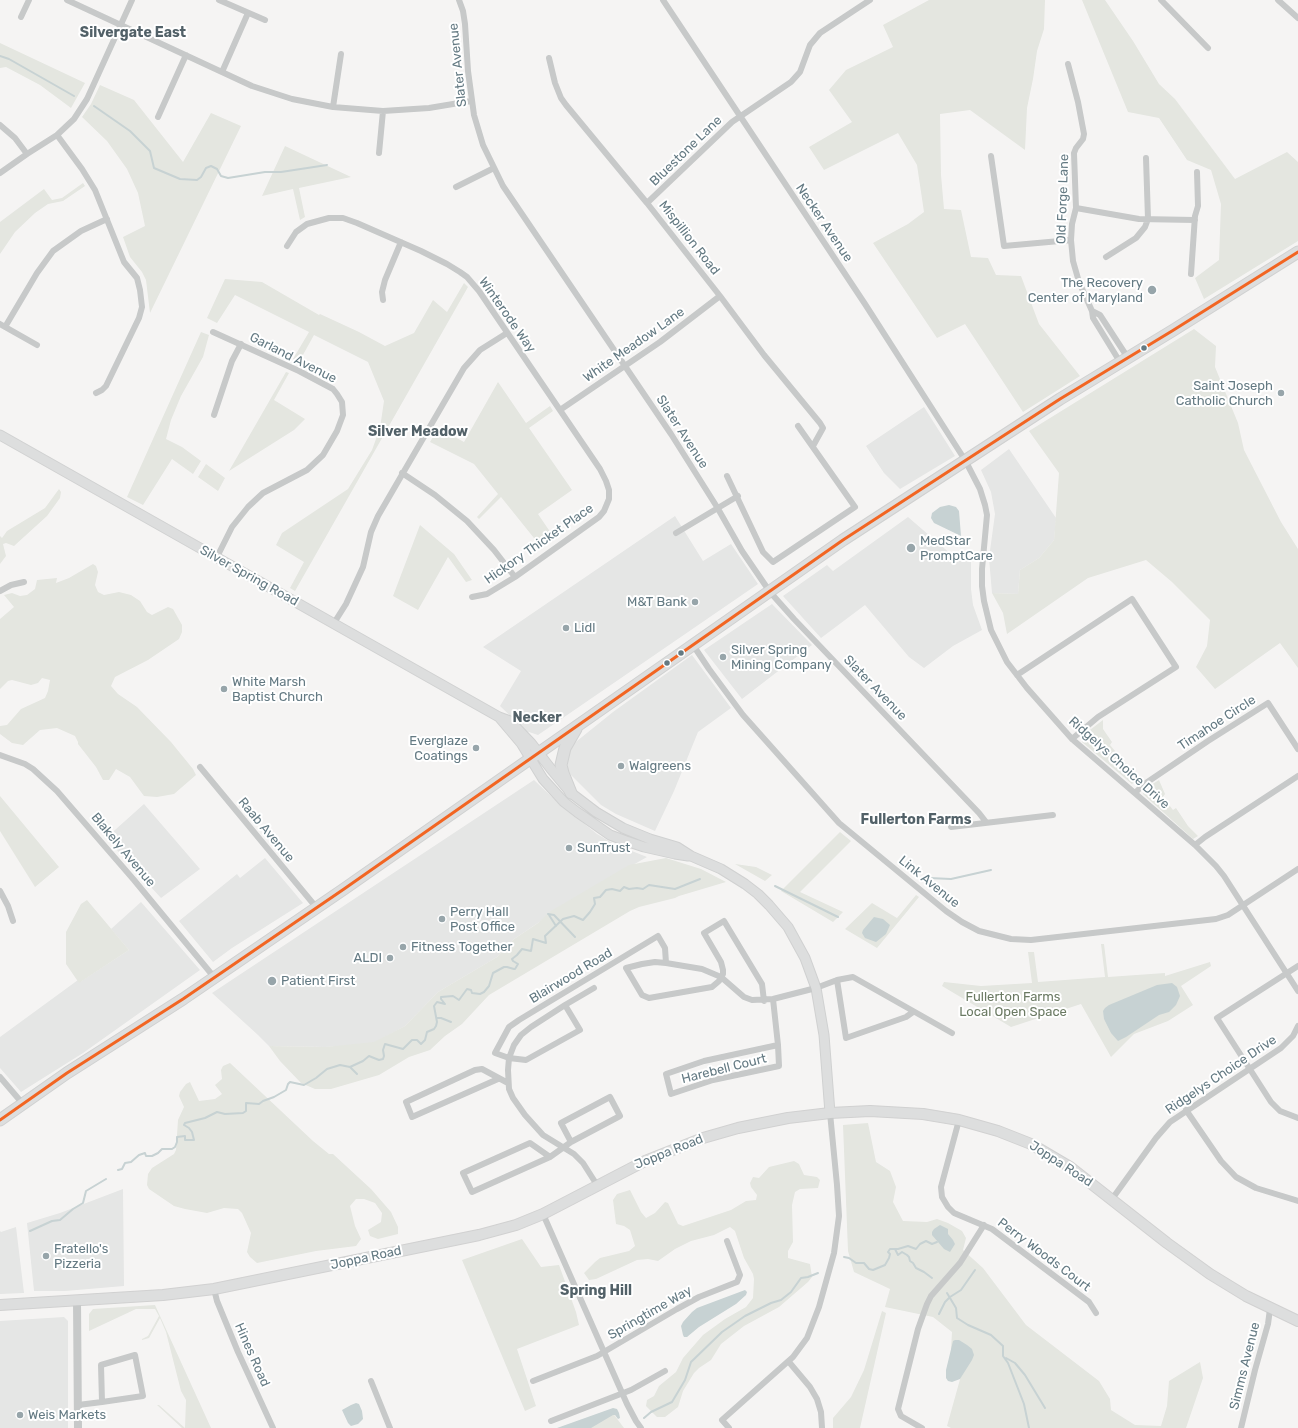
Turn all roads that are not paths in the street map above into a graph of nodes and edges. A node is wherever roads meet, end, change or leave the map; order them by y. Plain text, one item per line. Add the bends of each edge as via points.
1 (29, 0) edge
2 (67, 0) edge
3 (132, 0) edge
4 (220, 0) edge
5 (459, 0) edge
6 (663, 0) edge
7 (870, 0) edge
8 (1161, 0) edge
9 (1278, 0) edge
10 (248, 13) junction
11 (21, 17) dead end
12 (1298, 18) edge
13 (265, 20) dead end
14 (121, 25) junction
15 (1208, 48) dead end
16 (341, 54) dead end
17 (186, 55) junction
18 (549, 58) dead end
19 (1068, 64) dead end
20 (222, 72) junction
21 (471, 101) junction
22 (333, 107) junction
23 (383, 111) junction
24 (158, 117) dead end
25 (740, 117) junction
26 (0, 125) edge
27 (57, 135) junction
28 (379, 153) dead end
29 (27, 154) junction
30 (991, 156) dead end
31 (1146, 158) dead end
32 (494, 168) junction
33 (1197, 172) dead end
34 (0, 173) edge
35 (456, 187) dead end
36 (647, 202) junction
37 (1076, 208) junction
38 (107, 219) junction
39 (1148, 220) junction
40 (1195, 220) junction
41 (1071, 240) junction
42 (401, 242) junction
43 (287, 246) dead end
44 (1298, 252) edge
45 (1106, 258) dead end
46 (1190, 274) dead end
47 (720, 296) junction
48 (383, 300) dead end
49 (3, 326) edge
50 (213, 332) dead end
51 (507, 333) junction
52 (241, 344) junction
53 (37, 345) dead end
54 (1124, 360) junction
55 (625, 365) junction
56 (96, 393) dead end
57 (560, 410) junction
58 (214, 415) dead end
59 (798, 426) dead end
60 (0, 435) edge
61 (813, 446) junction
62 (965, 460) junction
63 (402, 474) junction
64 (727, 476) dead end
65 (738, 496) junction
66 (609, 499) joint
67 (717, 507) junction
68 (676, 533) dead end
69 (217, 557) junction
70 (515, 577) junction
71 (24, 582) dead end
72 (0, 592) edge
73 (770, 592) junction
74 (472, 597) dead end
75 (334, 623) junction
76 (693, 645) junction
77 (1017, 675) junction
78 (578, 725) junction
79 (1072, 739) junction
80 (1298, 748) edge
81 (0, 756) edge
82 (534, 756) junction
83 (200, 767) dead end
84 (1298, 776) edge
85 (571, 793) junction
86 (1135, 793) junction
87 (1053, 815) dead end
88 (986, 822) junction
89 (951, 827) dead end
90 (1195, 845) junction
91 (691, 856) junction
92 (1298, 869) edge
93 (0, 891) edge
94 (1242, 906) junction
95 (316, 907) junction
96 (13, 921) dead end
97 (666, 963) junction
98 (1298, 966) edge
99 (1286, 972) junction
100 (214, 977) junction
101 (721, 977) junction
102 (837, 980) junction
103 (594, 988) dead end
104 (816, 988) junction
105 (1298, 991) edge
106 (773, 999) junction
107 (764, 1000) junction
108 (565, 1005) junction
109 (913, 1012) junction
110 (1297, 1029) edge
111 (952, 1033) dead end
112 (778, 1045) junction
113 (509, 1058) junction
114 (1249, 1069) junction
115 (0, 1077) edge
116 (498, 1079) junction
117 (508, 1083) junction
118 (23, 1104) junction
119 (1186, 1110) junction
120 (830, 1113) junction
121 (1298, 1118) edge
122 (0, 1120) edge
123 (959, 1120) junction
124 (571, 1142) junction
125 (564, 1147) junction
126 (550, 1157) junction
127 (597, 1185) junction
128 (1112, 1199) junction
129 (1298, 1201) edge
130 (543, 1214) junction
131 (984, 1224) junction
132 (727, 1241) dead end
133 (214, 1289) junction
134 (77, 1300) junction
135 (0, 1305) edge
136 (1270, 1309) junction
137 (1096, 1313) dead end
138 (1298, 1321) edge
139 (604, 1352) junction
140 (789, 1362) junction
141 (665, 1371) dead end
142 (371, 1381) dead end
143 (533, 1381) dead end
144 (622, 1394) junction
145 (102, 1402) junction
146 (78, 1406) junction
147 (551, 1421) dead end
148 (78, 1428) edge
149 (274, 1428) edge
150 (390, 1428) edge
151 (641, 1428) edge
152 (729, 1428) edge
153 (822, 1428) edge
154 (922, 1428) edge
155 (1241, 1428) edge

1 - 11 street
2 - 14 street
3 - 14 street
4 - 10 street
5 - 21 street, Slater Avenue via 466,24
6 - 25 street, Necker Avenue
7 - 25 street, Bluestone Lane via 816,37 807,50 800,72 792,82
8 - 15 street
9 - 12 street
10 - 13 street
10 - 20 street
14 - 17 street
14 - 27 street via 87,99 74,119
16 - 22 street
17 - 20 street
17 - 24 street
18 - 36 street, Mispillion Road via 555,83 566,106
19 - 37 street, Old Forge Lane via 1084,134 1074,153
20 - 22 street via 271,93 310,104
21 - 23 street via 429,108
21 - 32 street, Slater Avenue via 482,140
22 - 23 street
23 - 28 street
25 - 36 street, Bluestone Lane
25 - 62 street, Necker Avenue
26 - 29 street via 15,138
27 - 29 street
27 - 38 street via 89,180
29 - 34 street
30 - 41 street via 1004,246
31 - 39 street
32 - 35 street
32 - 55 street, Slater Avenue via 503,186
33 - 40 street via 1198,206
36 - 47 street, Mispillion Road
37 - 39 street
37 - 41 street, Old Forge Lane
38 - 49 street via 81,231 53,251
38 - 56 street via 124,262 137,278 142,307 106,386
39 - 40 street
39 - 45 street via 1136,238
40 - 46 street
41 - 54 street, Old Forge Lane via 1076,272 1092,311 1100,315
42 - 43 street, Winterode Way via 337,217 307,224 296,232
42 - 48 street via 385,280
42 - 51 street, Winterode Way via 447,264 467,277
44 - 54 highway
47 - 55 street, White Meadow Lane
47 - 61 street, Mispillion Road via 820,423 822,428
49 - 53 street
50 - 52 street, Garland Avenue
51 - 57 street, Winterode Way
51 - 63 street via 480,350 467,364
52 - 58 street via 232,361
52 - 69 street, Garland Avenue via 333,389 342,402 343,415 335,435 323,454 307,470 263,493 248,507 232,527
54 - 62 highway
55 - 57 street, White Meadow Lane
55 - 67 street, Slater Avenue
57 - 66 street, Winterode Way via 600,469 609,490
59 - 61 street
60 - 69 main road, Silver Spring Road
61 - 65 street via 855,507 773,562 763,552
62 - 73 highway via 828,550
62 - 77 street, Ridgelys Choice Drive via 980,489 986,510 982,586 987,616 1000,650
63 - 70 street via 435,495 467,521
63 - 75 street via 374,524 363,567
64 - 65 street
65 - 67 street
66 - 70 street, Hickory Thicket Place via 599,518
67 - 68 street
67 - 73 street, Slater Avenue via 742,551
69 - 75 main road, Silver Spring Road
70 - 74 street, Hickory Thicket Place via 487,594
71 - 72 street via 11,585
73 - 76 highway
73 - 88 street, Slater Avenue
75 - 82 main road, Silver Spring Road via 498,717 510,721 531,743
76 - 78 highway
76 - 94 street, Link Avenue via 743,715 839,823 946,911 973,928 1011,939 1054,939 1216,919
77 - 79 street, Ridgelys Choice Drive
77 - 79 street via 1132,599 1176,667 1098,718
78 - 82 highway
78 - 85 highway via 565,748 561,765
79 - 86 street, Ridgelys Choice Drive
80 - 86 street, Timahoe Circle via 1268,703 1208,741
81 - 100 street, Blakely Avenue via 34,769 57,791
82 - 85 main road, Silver Spring Road
82 - 91 main road, Silver Spring Road via 543,779 564,802 600,828 644,847
82 - 95 highway
83 - 95 street, Raab Avenue
84 - 90 street
85 - 91 main road, Silver Spring Road via 610,821 650,839 677,847
86 - 90 street, Ridgelys Choice Drive
87 - 88 street
88 - 89 street
90 - 94 street, Ridgelys Choice Drive via 1220,871
91 - 104 main road, Silver Spring Road via 735,877 770,905 798,944
92 - 94 street, Link Avenue
93 - 96 street
94 - 99 street, Ridgelys Choice Drive
95 - 100 highway
97 - 101 street via 702,969
97 - 101 street via 655,962 626,968 642,995 649,998 712,987
97 - 113 street, Blairwood Road via 665,948 658,936 509,1028 495,1053
98 - 99 street
99 - 105 street, Ridgelys Choice Drive
99 - 114 street via 1217,1018
100 - 118 highway
101 - 107 street via 744,997
101 - 107 street via 723,966 704,933 724,921 762,984
102 - 104 street
102 - 109 street via 853,977
102 - 109 street via 846,1038 906,1017
103 - 108 street
104 - 106 street
104 - 120 main road, Silver Spring Road via 824,1035
106 - 107 street
106 - 112 street, Harebell Court
108 - 113 street via 521,1035
108 - 113 street via 580,1030 526,1060
109 - 111 street
110 - 114 street, Ridgelys Choice Drive via 1286,1044
112 - 112 street, Harebell Court via 704,1062 666,1074 671,1094 713,1080 779,1066
113 - 117 street
114 - 119 street, Ridgelys Choice Drive
114 - 121 street via 1276,1108
115 - 118 street
116 - 116 street via 412,1118 406,1102 475,1070 482,1070
116 - 117 street
117 - 125 street via 513,1098 533,1124 543,1135
118 - 122 highway
119 - 128 street, Ridgelys Choice Drive via 1163,1129
119 - 129 street via 1221,1161 1236,1177 1256,1188
120 - 123 main road, Joppa Road via 908,1113
120 - 127 main road, Joppa Road via 775,1120 710,1135 661,1154
120 - 140 street via 839,1216 836,1240 815,1319 807,1338
123 - 128 main road, Joppa Road via 998,1130 1041,1149
123 - 131 street, Perry Woods Court via 942,1181 942,1197 954,1213
124 - 124 street via 561,1123 610,1097 620,1116
124 - 125 street
125 - 126 street
125 - 127 street via 583,1163
126 - 126 street via 472,1192 463,1173 530,1143
127 - 130 main road, Joppa Road
128 - 136 main road, Joppa Road via 1200,1267
130 - 133 main road, Joppa Road via 516,1225 479,1235
130 - 139 street
131 - 137 street, Perry Woods Court via 1076,1292 1092,1305
131 - 154 street via 960,1263 931,1296 918,1329 898,1409 901,1416
132 - 139 street, Springtime Way via 740,1275 736,1282 699,1297
133 - 134 main road, Joppa Road
133 - 149 street, Hines Road via 238,1352
134 - 135 main road, Joppa Road
134 - 146 street
136 - 138 main road, Joppa Road
136 - 155 street, Simms Avenue
139 - 143 street, Springtime Way
139 - 144 street
140 - 152 street via 722,1420
140 - 153 street via 818,1399 822,1412
141 - 144 street
142 - 150 street
144 - 147 street
144 - 151 street
145 - 145 street via 143,1396 135,1354 101,1365
145 - 146 street
146 - 148 street

